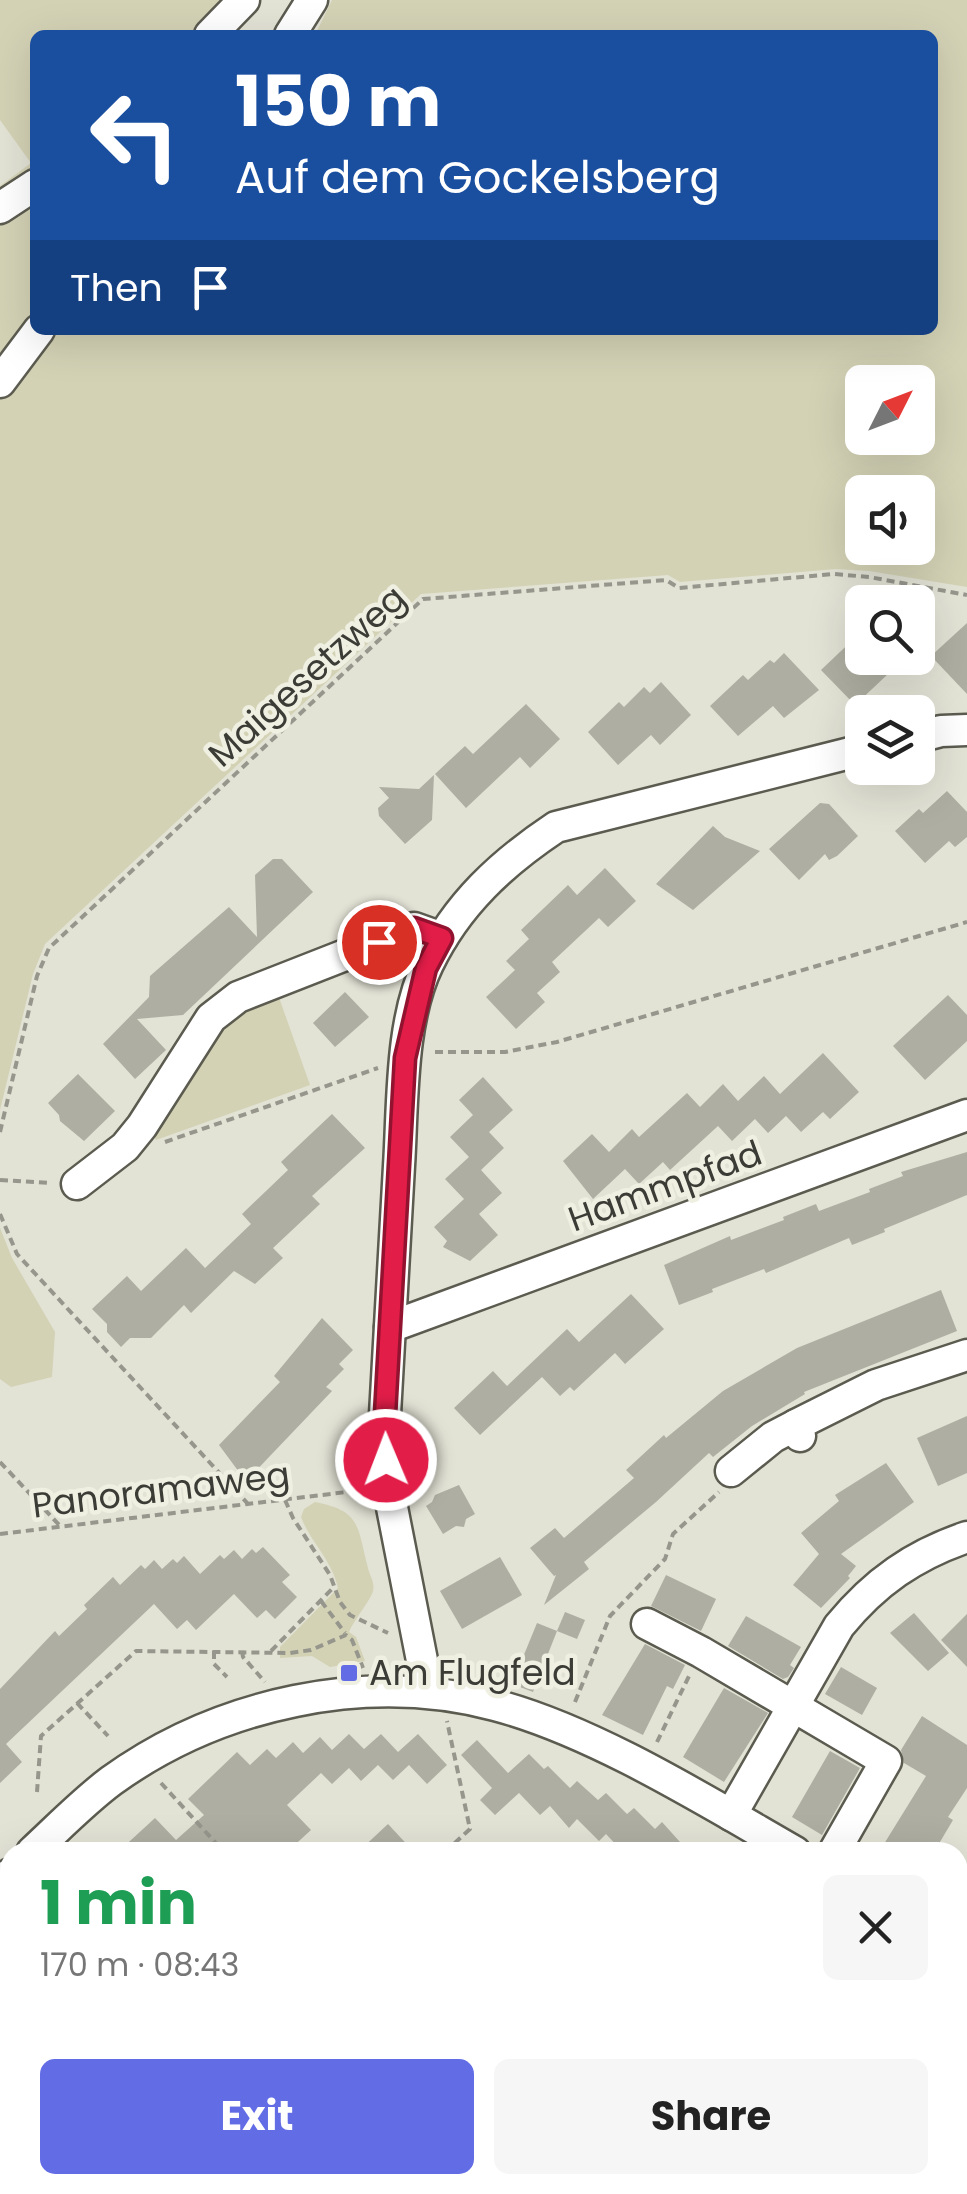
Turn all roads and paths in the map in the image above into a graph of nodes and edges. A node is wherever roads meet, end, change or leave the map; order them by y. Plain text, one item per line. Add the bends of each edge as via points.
1 (244, 0) edge
2 (304, 3) edge
3 (215, 30) edge
4 (292, 30) edge
5 (30, 188) edge
6 (0, 208) edge
7 (35, 335) edge
8 (0, 382) edge
9 (967, 595) edge
10 (967, 730) edge
11 (935, 733) edge
12 (845, 754) edge
13 (967, 922) edge
14 (442, 938) junction
15 (405, 1058) junction
16 (967, 1115) edge
17 (0, 1132) edge
18 (125, 1147) junction
19 (0, 1180) edge
20 (77, 1184) joint
21 (0, 1214) edge
22 (390, 1327) junction
23 (967, 1355) edge
24 (0, 1462) edge
25 (732, 1471) joint
26 (388, 1487) junction
27 (285, 1500) junction
28 (249, 1505) junction
29 (62, 1528) junction
30 (0, 1534) edge
31 (967, 1537) edge
32 (334, 1587) junction
33 (320, 1601) junction
34 (646, 1624) dead end
35 (346, 1635) junction
36 (396, 1636) dead end
37 (214, 1651) junction
38 (242, 1651) junction
39 (272, 1651) junction
40 (701, 1652) junction
41 (366, 1673) dead end
42 (227, 1677) dead end
43 (435, 1693) junction
44 (77, 1703) junction
45 (271, 1705) junction
46 (792, 1707) junction
47 (564, 1730) junction
48 (108, 1736) dead end
49 (644, 1769) junction
50 (159, 1780) dead end
51 (37, 1792) dead end
52 (732, 1816) junction
53 (43, 1842) edge
54 (215, 1842) edge
55 (456, 1842) edge
56 (778, 1842) edge
57 (840, 1842) edge

1 - 3 street
2 - 4 street
5 - 6 street
7 - 8 street
9 - 17 path, Maigesetzweg via 834,574 423,599 49,948
10 - 11 street
12 - 14 street via 556,826 475,892
13 - 15 path via 557,1042
14 - 15 street via 426,968
14 - 18 street via 414,928 238,997 210,1018
15 - 18 path via 134,1153
15 - 22 street
16 - 22 street, Hammpfad
18 - 20 street
19 - 20 path
21 - 28 path via 17,1254
22 - 26 street
23 - 25 street via 876,1385 773,1438
24 - 29 path
25 - 47 path via 724,1488 673,1534 665,1559 610,1616
26 - 27 path, Panoramaweg
26 - 43 street
27 - 28 path, Panoramaweg
27 - 32 path
28 - 29 path, Panoramaweg
29 - 30 path, Panoramaweg
31 - 46 street via 930,1550 861,1598
32 - 33 path
32 - 36 path via 350,1615
33 - 35 path
33 - 39 path
34 - 40 street
35 - 39 path via 311,1650
35 - 41 path
37 - 38 path
37 - 42 path via 214,1664
37 - 44 path via 136,1651
38 - 39 path
38 - 45 path via 268,1685
40 - 46 street
40 - 49 path
43 - 45 street via 311,1697
43 - 47 street via 495,1705
43 - 55 path via 470,1829
44 - 48 path
44 - 51 path via 41,1736
45 - 53 street via 142,1761
46 - 52 street
46 - 57 street via 886,1761
47 - 49 street
49 - 52 street
50 - 54 path
52 - 56 street

